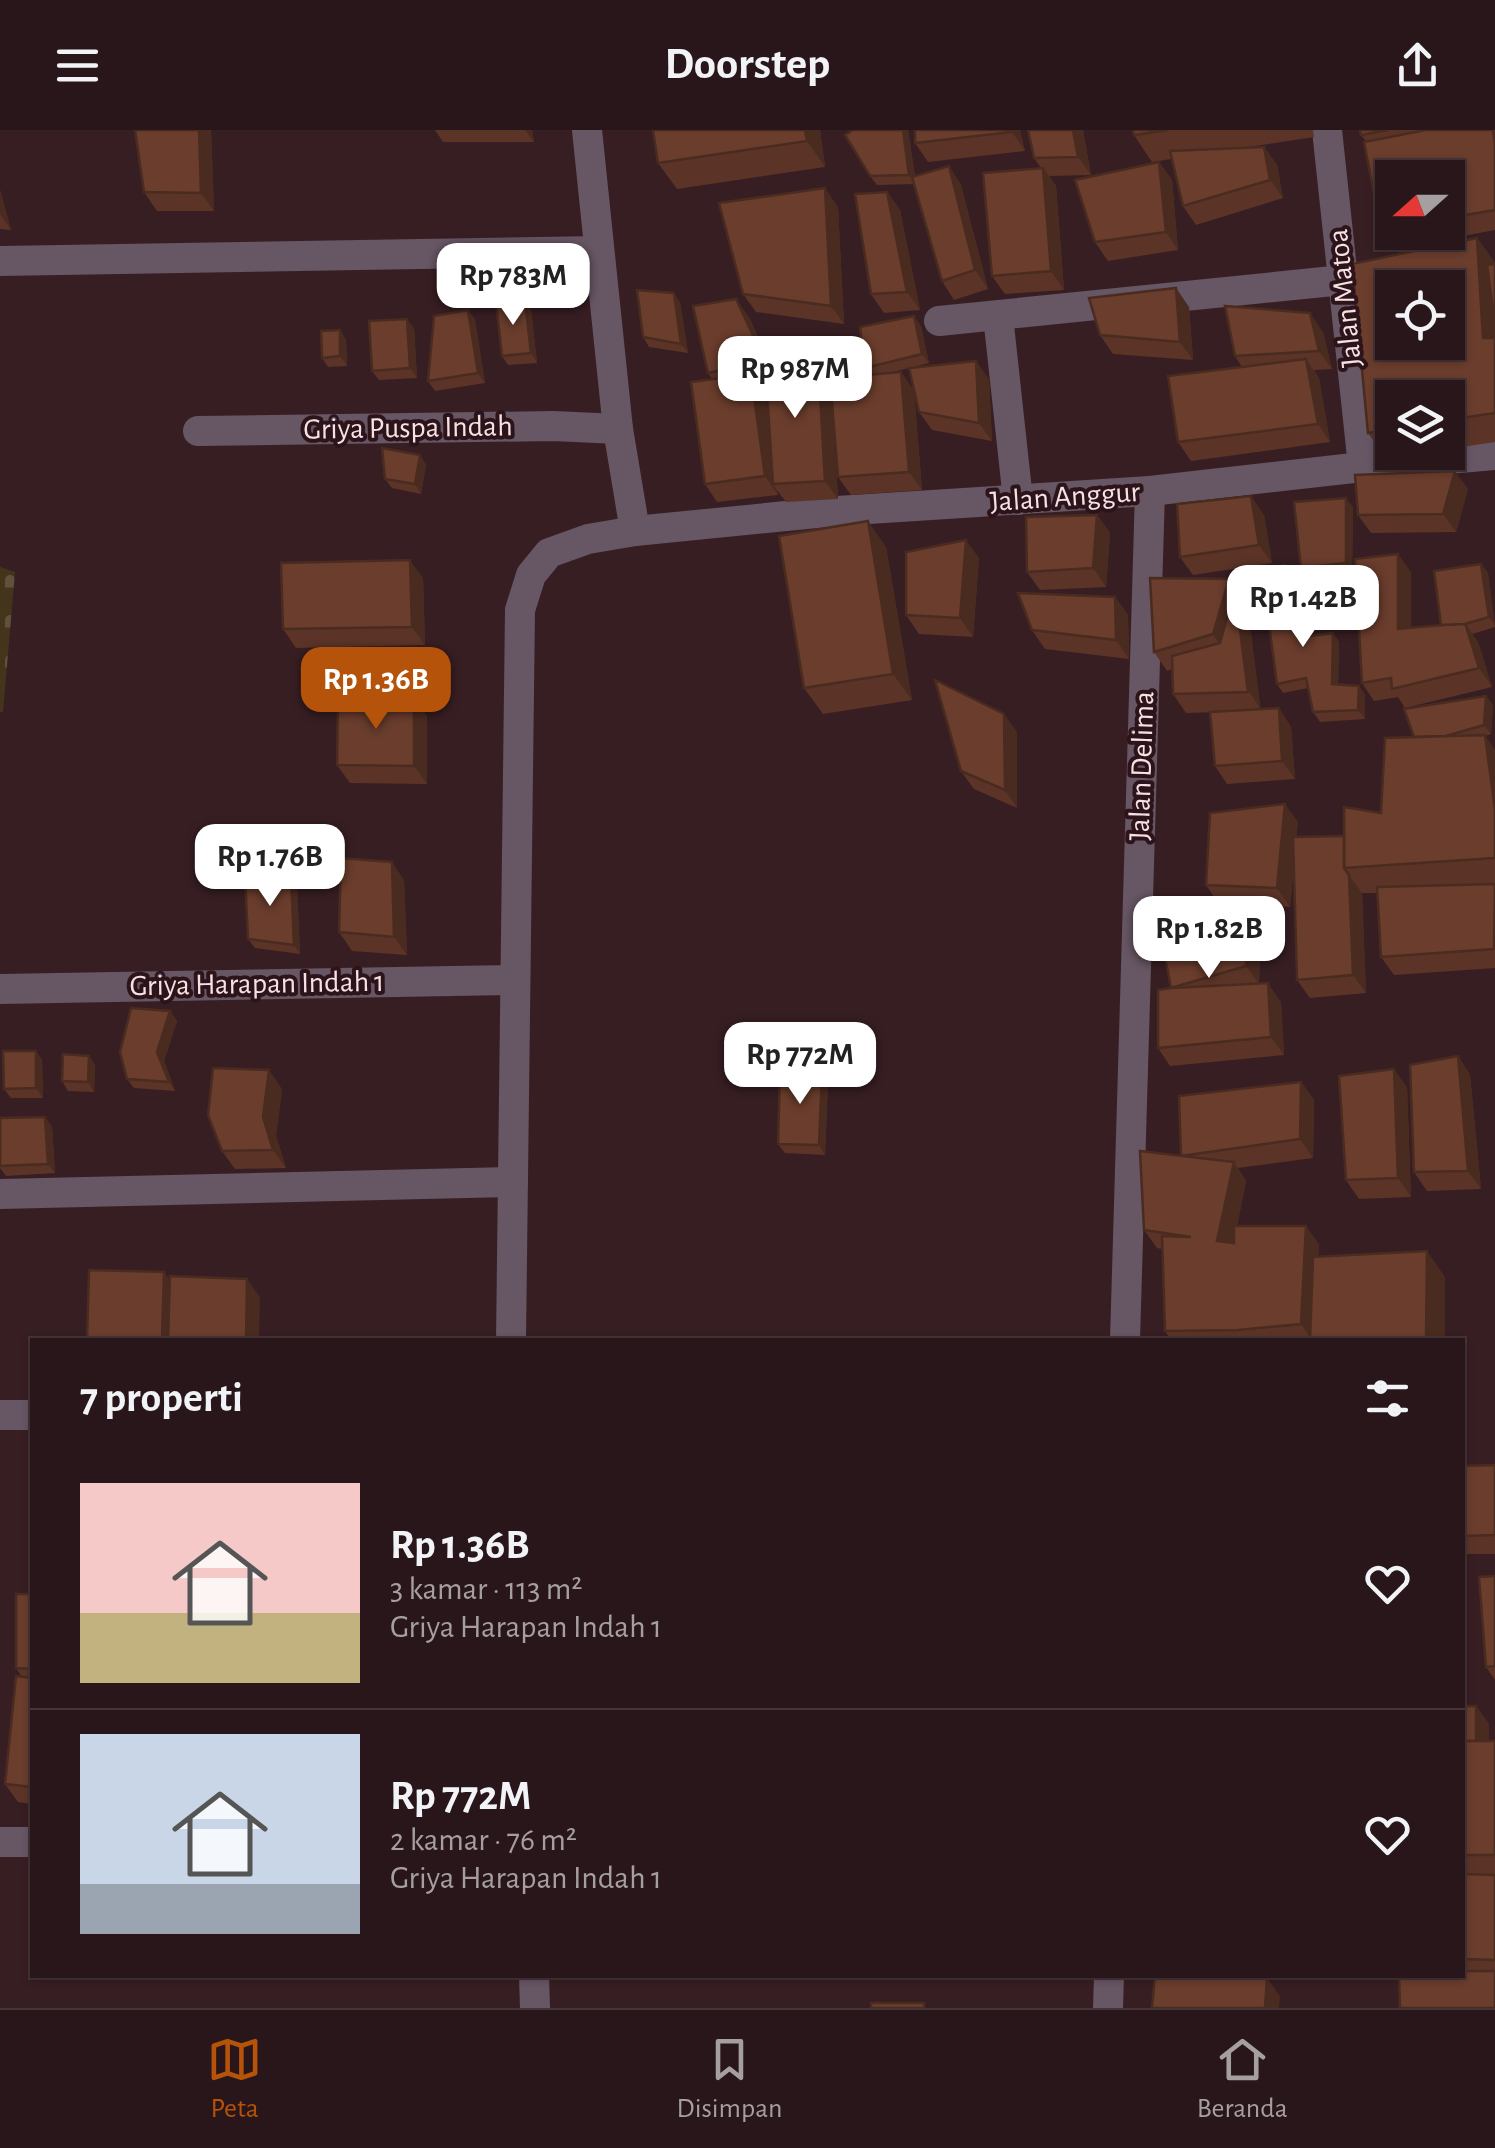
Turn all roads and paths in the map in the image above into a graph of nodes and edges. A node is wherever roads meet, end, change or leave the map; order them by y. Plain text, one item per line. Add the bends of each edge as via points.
1 (587, 130) edge
2 (1327, 130) edge
3 (600, 251) junction
4 (0, 260) edge
5 (1343, 280) junction
6 (998, 316) junction
7 (939, 322) dead end
8 (618, 428) junction
9 (198, 431) dead end
10 (1495, 454) edge
11 (1362, 466) junction
12 (1150, 492) junction
13 (1018, 500) junction
14 (635, 531) junction
15 (514, 980) junction
16 (0, 988) edge
17 (513, 1182) junction
18 (0, 1194) edge
19 (511, 1338) edge
20 (1124, 1338) edge
21 (0, 1415) edge
22 (30, 1415) edge
23 (0, 1842) edge
24 (30, 1842) edge
25 (534, 1978) edge
26 (1108, 1978) edge
27 (535, 2008) edge
28 (1108, 2008) edge

1 - 3 street
2 - 5 street, Jalan Matoa
3 - 4 street
3 - 8 street
5 - 6 street
5 - 11 street, Jalan Matoa
6 - 7 street
6 - 13 street
8 - 9 street, Griya Puspa Indah
8 - 14 street
10 - 11 street, Jalan Anggur
11 - 12 street, Jalan Anggur
12 - 13 street, Jalan Anggur
12 - 20 street, Jalan Delima
13 - 14 street, Jalan Anggur
14 - 15 street, Jalan Anggur via 549,553 531,575 520,610
15 - 16 street, Griya Harapan Indah 1
15 - 17 street, Jalan Anggur
17 - 18 street
17 - 19 street, Jalan Anggur
21 - 22 street
23 - 24 street
25 - 27 street
26 - 28 street

